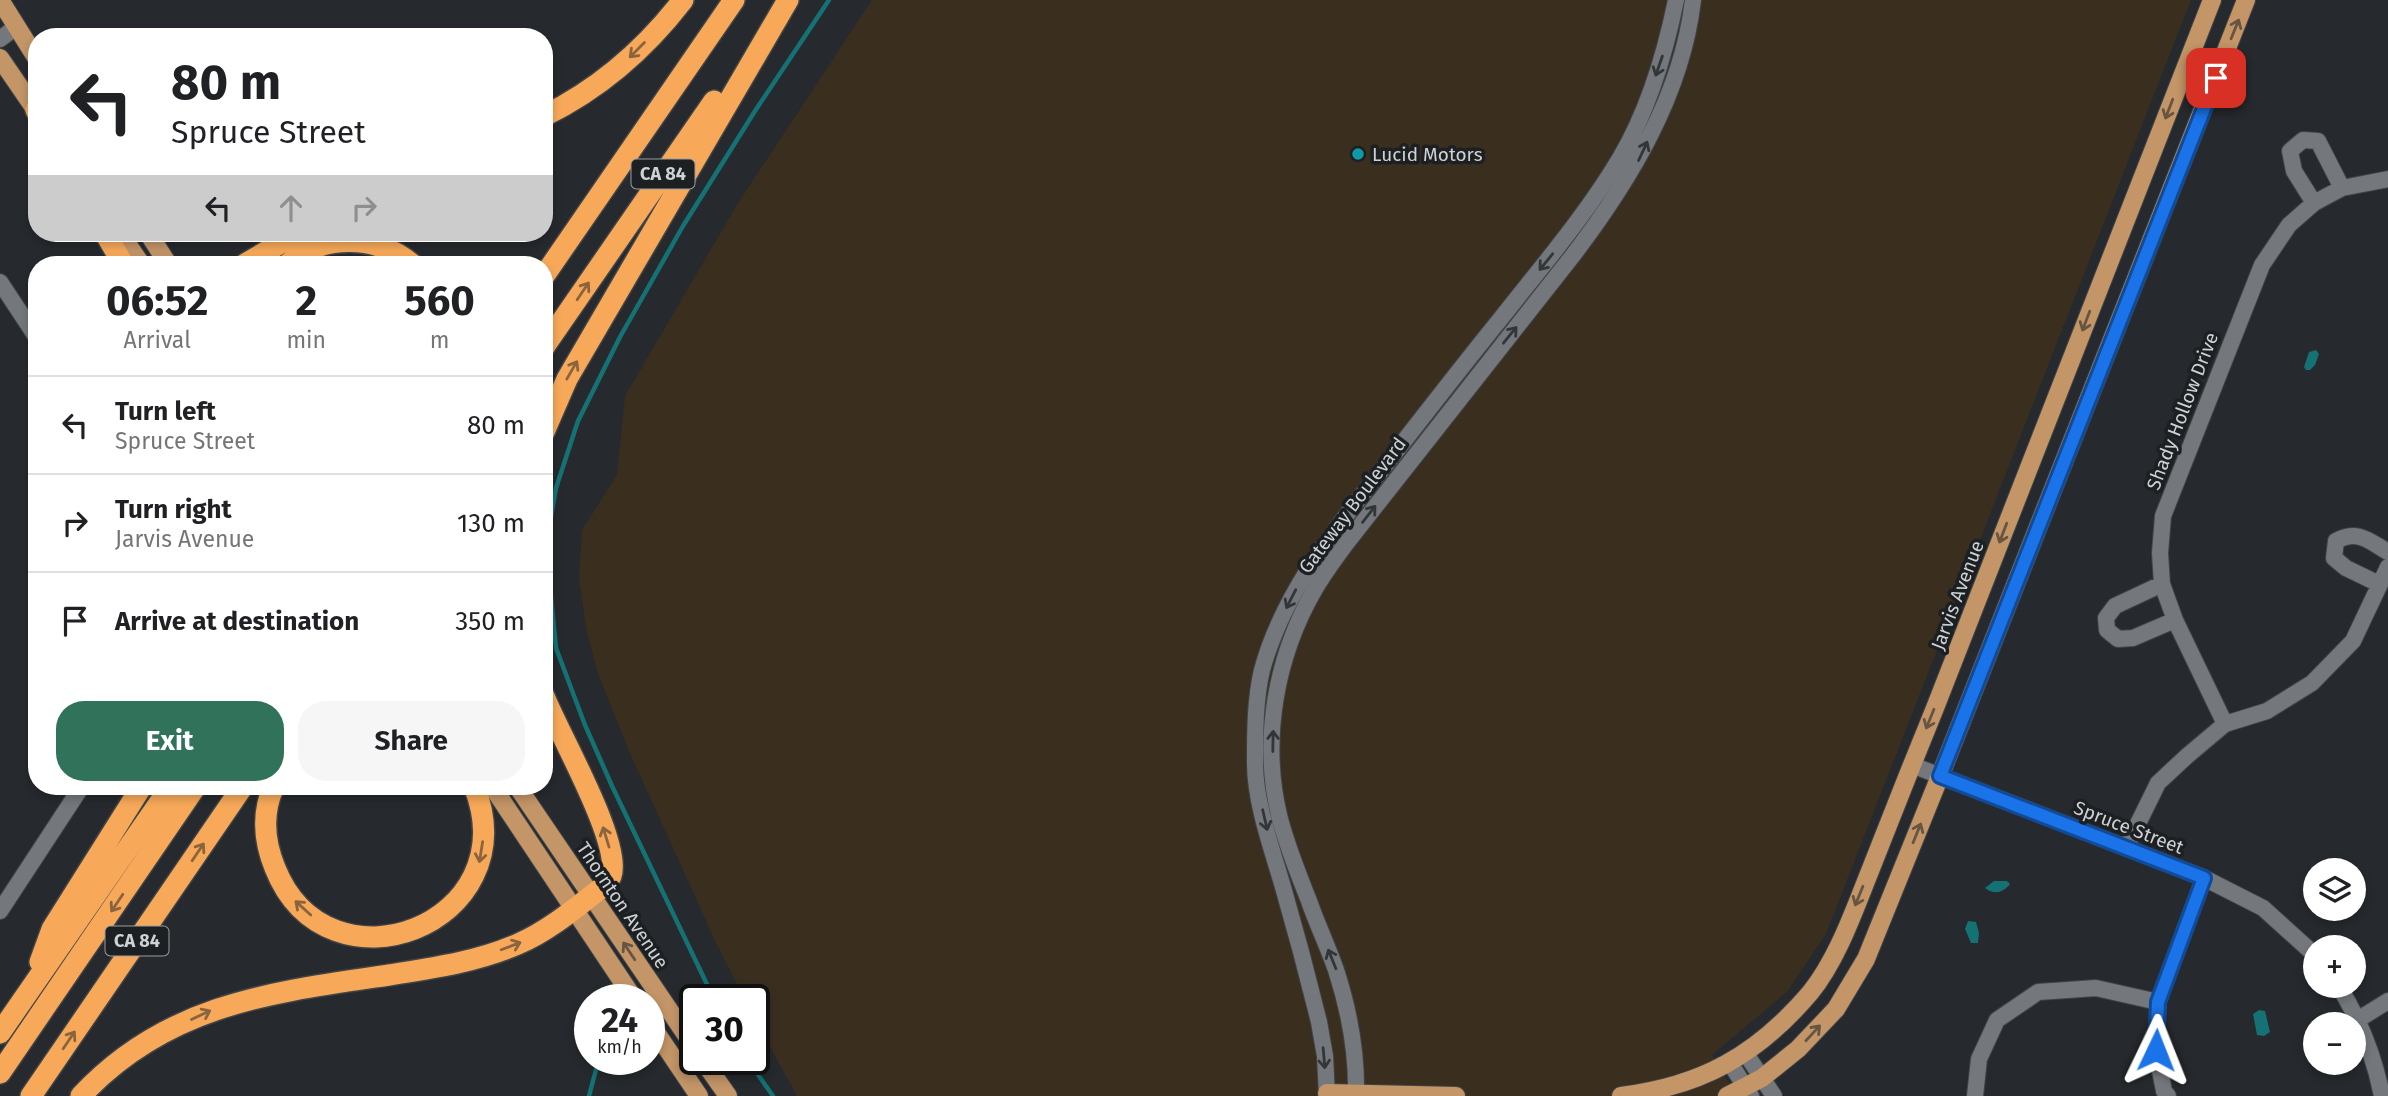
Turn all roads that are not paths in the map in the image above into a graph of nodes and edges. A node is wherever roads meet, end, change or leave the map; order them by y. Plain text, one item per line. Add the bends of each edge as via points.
1 (0, 0) edge
2 (683, 0) edge
3 (718, 0) edge
4 (734, 0) edge
5 (785, 0) edge
6 (1676, 0) edge
7 (1693, 0) edge
8 (2212, 0) edge
9 (2246, 0) edge
10 (16, 27) junction
11 (0, 38) edge
12 (28, 45) edge
13 (0, 58) edge
14 (28, 99) edge
15 (553, 111) edge
16 (2388, 179) edge
17 (2342, 188) junction
18 (2314, 203) junction
19 (553, 239) edge
20 (283, 242) edge
21 (344, 242) edge
22 (358, 242) edge
23 (259, 256) edge
24 (297, 256) edge
25 (402, 256) edge
26 (553, 263) edge
27 (0, 282) edge
28 (28, 324) edge
29 (553, 334) edge
30 (553, 411) edge
31 (2388, 552) edge
32 (2388, 567) edge
33 (2162, 584) junction
34 (2379, 584) junction
35 (2175, 620) junction
36 (553, 715) edge
37 (2225, 724) junction
38 (1912, 765) junction
39 (1940, 776) junction
40 (76, 795) edge
41 (136, 795) edge
42 (165, 795) edge
43 (190, 795) edge
44 (237, 795) edge
45 (270, 795) edge
46 (478, 795) edge
47 (499, 795) edge
48 (522, 795) edge
49 (2126, 848) junction
50 (2204, 878) junction
51 (583, 902) junction
52 (0, 911) edge
53 (2303, 945) edge
54 (626, 984) edge
55 (32, 985) junction
56 (2388, 1001) edge
57 (2158, 1002) junction
58 (2366, 1015) edge
59 (679, 1027) edge
60 (0, 1033) edge
61 (2366, 1040) edge
62 (665, 1046) edge
63 (1746, 1054) junction
64 (1730, 1063) junction
65 (0, 1073) edge
66 (713, 1075) edge
67 (1762, 1078) junction
68 (1748, 1092) edge
69 (1327, 1094) edge
70 (1356, 1095) edge
71 (31, 1096) edge
72 (81, 1096) edge
73 (699, 1096) edge
74 (728, 1096) edge
75 (1456, 1096) edge
76 (1621, 1096) edge
77 (1727, 1096) edge
78 (1774, 1096) edge
79 (1975, 1096) edge
80 (2168, 1096) edge
81 (2382, 1096) edge

1 - 10 main road
2 -> 15 highway via 633,55
3 - 19 highway, CA 84
4 - 26 highway, CA 84
29 -> 5 highway, CA 84
30 -> 5 highway via 567,379
6 -> 69 street, Gateway Boulevard via 1644,109 1621,156 1561,244 1324,545 1278,625 1262,673 1255,767 1263,815 1319,1022
70 -> 7 street, Gateway Boulevard via 1354,1054 1336,971 1279,814 1272,765 1279,676 1293,632 1315,588 1607,211 1636,164 1679,61
8 -> 38 main road, Jarvis Avenue
39 -> 9 main road
10 - 11 street
10 - 12 main road
13 - 14 main road
16 - 17 street, Shady Hollow Drive
17 - 18 street, Shady Hollow Drive
17 - 18 street via 2318,141 2303,140 2290,150 2294,171
18 - 33 street, Shady Hollow Drive via 2289,225 2262,265 2163,516
20 - 23 highway
21 - 24 highway
22 - 25 highway via 380,245
27 - 28 street
31 - 34 street via 2361,536 2348,534 2336,541 2334,558
32 - 34 street
33 - 35 street, Shady Hollow Drive
33 - 35 street via 2115,606 2106,618 2106,630 2118,639 2133,638
34 - 37 street via 2353,640 2312,683 2267,711
35 - 37 street, Shady Hollow Drive
51 -> 36 highway via 605,885 612,875 612,861 599,814
37 - 49 street via 2158,783
38 - 39 street, Spruce Street
38 -> 63 main road, Jarvis Avenue via 1839,945 1812,991
39 - 49 street, Spruce Street
67 -> 39 main road via 1836,1009 1866,959
40 - 52 street
41 - 55 highway via 52,929
42 - 55 highway, CA 84
43 -> 65 highway, CA 84
71 -> 44 highway, CA 84
46 -> 45 highway via 484,833 480,863 466,890 446,913 417,929 386,937 354,936 325,925 299,907 280,882 270,856 265,827
47 - 51 main road, Thornton Avenue
48 - 51 main road, Thornton Avenue
49 - 50 street, Spruce Street
50 - 53 street, Spruce Street via 2263,908
50 - 57 street
51 - 54 main road, Thornton Avenue
59 -> 51 main road, Thornton Avenue
72 -> 51 highway via 141,1046 212,1009 293,989 483,957 518,944
55 - 60 highway, CA 84
56 - 58 street
57 - 79 street via 2096,988 2038,992 1997,1020 1979,1059
57 - 80 street via 2156,1050
61 - 81 street
62 - 73 main road
63 - 64 main road, Jarvis Avenue
63 - 67 street
64 - 68 street
64 - 76 main road, Jarvis Avenue via 1646,1093
66 - 74 main road
67 - 68 main road
67 - 78 street
68 - 77 main road
69 - 70 main road
70 - 75 main road

